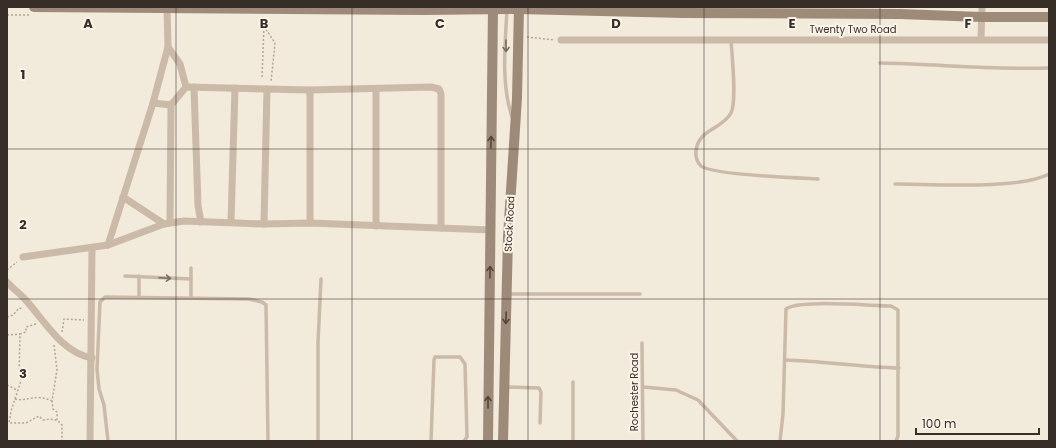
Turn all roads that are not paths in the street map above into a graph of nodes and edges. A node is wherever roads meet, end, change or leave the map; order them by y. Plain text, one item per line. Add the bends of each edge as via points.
1 (34, 7) edge
2 (440, 7) edge
3 (566, 7) edge
4 (167, 8) junction
5 (492, 8) edge
6 (507, 8) edge
7 (519, 8) edge
8 (423, 10) junction
9 (586, 10) junction
10 (982, 12) edge
11 (1049, 18) edge
12 (731, 39) junction
13 (981, 39) junction
14 (561, 40) road end
15 (1049, 40) edge
16 (168, 47) junction
17 (880, 63) dead end
18 (1049, 68) edge
19 (194, 87) junction
20 (186, 88) junction
21 (235, 88) junction
22 (269, 89) junction
23 (376, 89) junction
24 (310, 90) junction
25 (153, 103) junction
26 (171, 105) junction
27 (515, 126) junction
28 (1049, 174) edge
29 (818, 179) dead end
30 (895, 184) dead end
31 (123, 197) junction
32 (201, 222) junction
33 (231, 222) junction
34 (167, 223) junction
35 (264, 224) junction
36 (310, 224) junction
37 (376, 226) junction
38 (441, 228) junction
39 (491, 230) junction
40 (108, 245) junction
41 (92, 248) junction
42 (23, 257) road end
43 (191, 268) dead end
44 (125, 276) dead end
45 (140, 276) junction
46 (191, 279) junction
47 (321, 280) dead end
48 (7, 282) edge
49 (506, 294) junction
50 (640, 294) dead end
51 (139, 296) junction
52 (191, 298) junction
53 (642, 343) dead end
54 (92, 358) junction
55 (785, 360) junction
56 (899, 368) junction
57 (573, 382) dead end
58 (504, 387) junction
59 (643, 387) junction
60 (540, 423) dead end
61 (90, 441) edge
62 (108, 441) edge
63 (268, 441) edge
64 (318, 441) edge
65 (431, 441) edge
66 (464, 441) edge
67 (488, 441) edge
68 (503, 441) edge
69 (573, 441) edge
70 (643, 441) edge
71 (737, 441) edge
72 (780, 441) edge
73 (896, 441) edge

1 - 4 street
2 - 8 street
3 - 9 street
4 - 8 street
4 - 16 street
5 - 6 street
5 - 8 street
39 -> 5 street, Stock Road
6 - 7 street
6 -> 27 lane via 507,94
7 - 9 street
7 - 27 street, Stock Road
9 - 10 street via 683,13
10 - 11 street
10 - 13 street
12 - 13 street, Twenty Two Road
12 - 14 street, Twenty Two Road
12 - 29 lane via 731,113 700,139 695,151 697,160 704,167 723,171
13 - 15 street, Twenty Two Road
16 - 20 street via 180,64
16 - 25 street
17 - 18 lane via 997,69
19 - 20 street
19 - 21 street
19 - 32 street via 198,206
20 - 26 street
21 - 22 street
21 - 33 street
22 - 24 street
22 - 35 street
23 - 24 street
23 - 37 street
23 - 38 street via 431,87 440,91
24 - 36 street
25 - 26 street
25 - 31 street
26 - 34 street
27 - 49 street, Stock Road
28 - 30 lane via 1030,181 996,184
31 - 34 street
31 - 40 street
32 - 33 street
32 - 34 street
33 - 35 street
34 - 40 street
35 - 36 street
36 - 37 street
37 - 38 street
38 - 39 street
67 -> 39 street, Stock Road
40 - 41 street
41 - 42 street
41 - 54 street
43 - 46 lane
44 - 45 lane
45 -> 46 lane
45 - 51 lane
46 - 52 lane
47 - 64 lane
48 - 54 street via 59,339 78,354
49 - 50 lane
49 -> 58 street, Stock Road
51 - 52 lane
51 - 62 lane via 105,297 100,302 97,369
52 - 63 lane via 256,300 266,305
53 - 59 lane, Rochester Road
54 - 61 street
55 - 56 lane
55 - 56 lane via 786,309 790,306 891,306 896,307 899,314
55 - 72 lane
56 - 73 lane
57 - 69 lane
58 - 60 lane via 539,388
58 - 68 street, Stock Road
59 - 70 lane, Rochester Road
59 - 71 lane via 676,390 698,400
65 - 66 lane via 434,360 439,356 460,357 465,364 467,437

